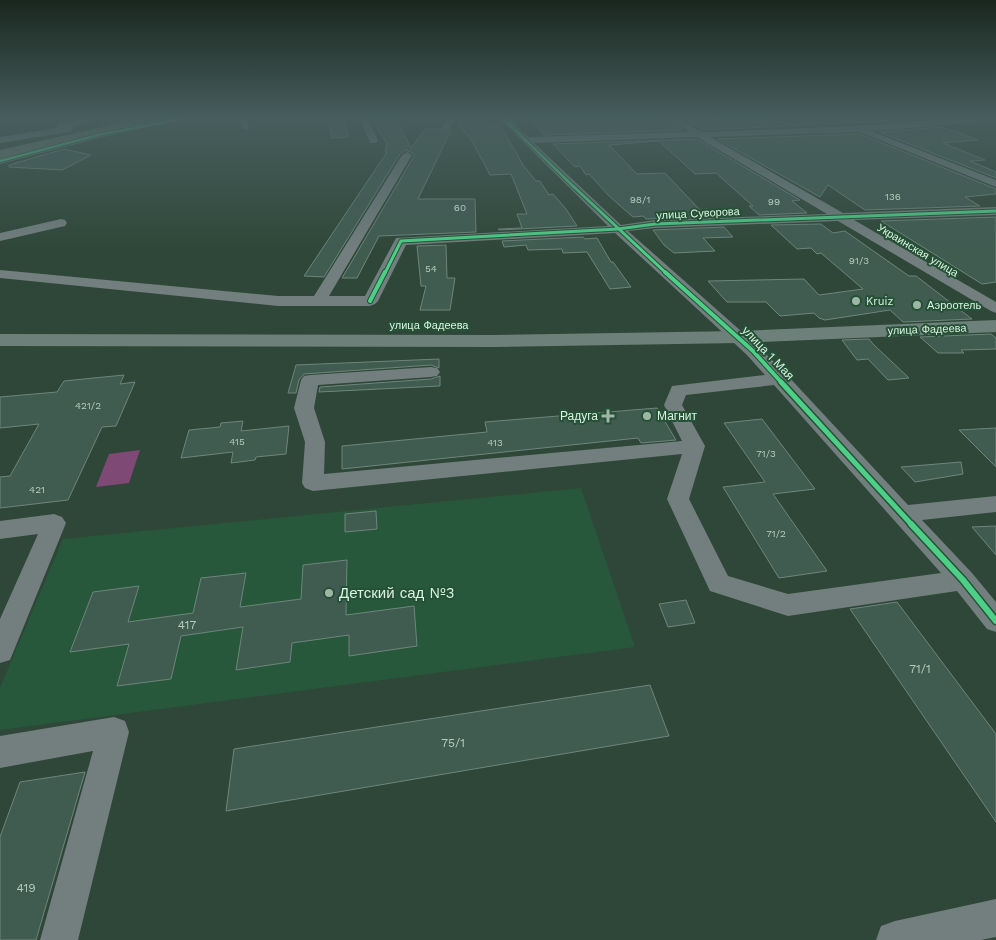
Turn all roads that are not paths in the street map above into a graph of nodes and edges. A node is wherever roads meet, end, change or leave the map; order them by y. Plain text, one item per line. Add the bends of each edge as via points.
1 (402, 163) edge
2 (550, 163) edge
3 (749, 163) edge
4 (943, 163) edge
5 (996, 184) edge
6 (996, 211) edge
7 (841, 216) junction
8 (61, 223) dead end
9 (618, 229) junction
10 (0, 237) edge
11 (0, 274) edge
12 (319, 301) junction
13 (996, 308) edge
14 (0, 322) edge
15 (723, 322) junction
16 (996, 326) edge
17 (858, 331) junction
18 (494, 333) junction
19 (739, 337) junction
20 (0, 340) edge
21 (431, 372) dead end
22 (781, 380) junction
23 (695, 446) junction
24 (996, 504) edge
25 (902, 514) junction
26 (0, 530) edge
27 (963, 580) junction
28 (996, 621) edge
29 (0, 651) edge
30 (0, 752) edge
31 (996, 918) edge
32 (59, 940) edge
33 (895, 940) edge

1 - 12 street
2 - 9 street, улица 1 Мая
3 - 7 street, Украинская улица
4 - 5 street
6 - 7 street, улица Суворова
7 - 9 street, улица Суворова via 655,224
7 - 13 street, Украинская улица
8 - 10 street
9 - 12 street, улица Суворова via 401,241 370,301
9 - 15 street, улица 1 Мая
11 - 12 street via 278,301
14 - 18 main road, улица Фадеева
15 - 17 main road, улица Фадеева
15 - 18 main road, улица Фадеева
15 - 19 street, улица 1 Мая
16 - 17 main road, улица Фадеева
17 - 19 main road, улица Фадеева
18 - 19 main road, улица Фадеева
18 - 20 main road, улица Фадеева
19 - 22 street, улица 1 Мая
21 - 23 street via 310,380 304,408 315,442 313,483
22 - 23 street via 678,390 673,405
22 - 25 street, улица 1 Мая
23 - 27 street via 678,499 719,584 788,605
24 - 25 street
25 - 27 street, улица 1 Мая
26 - 29 street via 54,523
27 - 28 street, улица 1 Мая
30 - 32 street via 114,732
31 - 33 street

